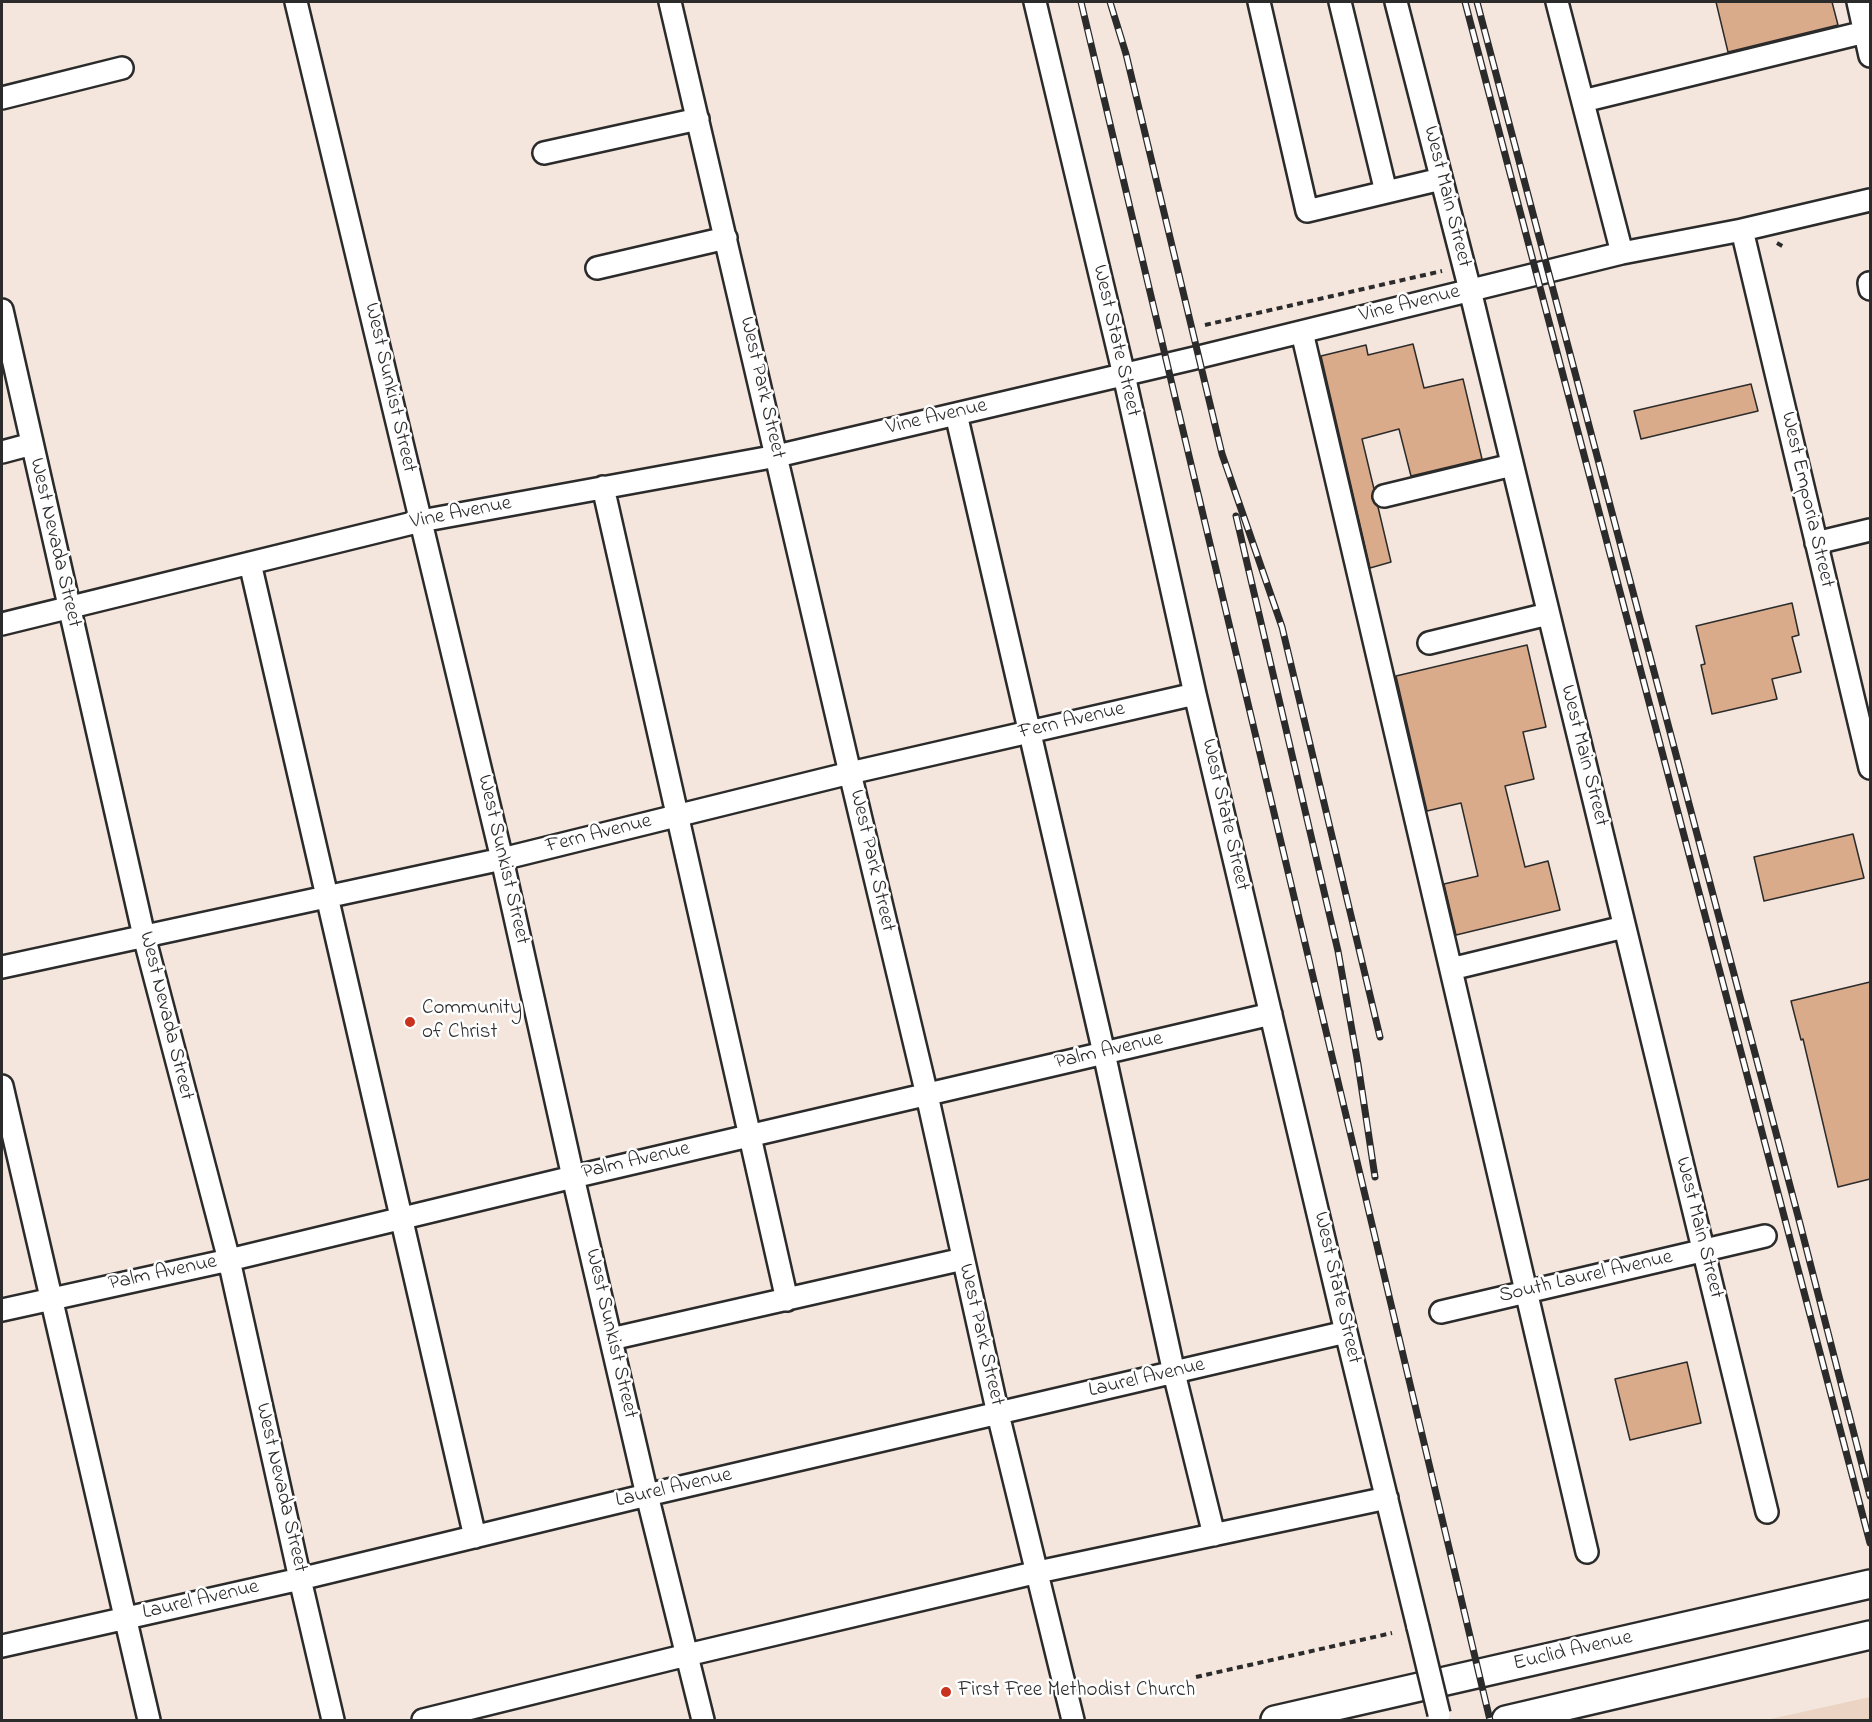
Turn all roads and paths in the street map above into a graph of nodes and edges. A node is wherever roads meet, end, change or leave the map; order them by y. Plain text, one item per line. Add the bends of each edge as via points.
1 (296, 2) edge
2 (670, 2) edge
3 (1035, 2) edge
4 (1259, 2) edge
5 (1340, 2) edge
6 (1396, 2) edge
7 (1557, 2) edge
8 (1858, 2) edge
9 (1867, 33) edge
10 (1870, 56) edge
11 (122, 68) dead end
12 (2, 98) edge
13 (1583, 101) junction
14 (698, 119) junction
15 (544, 153) dead end
16 (1441, 178) junction
17 (1386, 192) junction
18 (1870, 200) edge
19 (1742, 230) junction
20 (726, 238) junction
21 (1774, 240) dead end
22 (1786, 248) dead end
23 (1622, 253) junction
24 (597, 268) dead end
25 (1442, 271) dead end
26 (1870, 283) edge
27 (1870, 289) edge
28 (1470, 290) junction
29 (2, 310) edge
30 (1205, 325) dead end
31 (1302, 332) junction
32 (4, 337) edge
33 (1124, 375) junction
34 (956, 414) junction
35 (32, 444) junction
36 (2, 452) edge
37 (777, 456) junction
38 (1512, 465) junction
39 (603, 488) junction
40 (1384, 496) dead end
41 (421, 521) junction
42 (1870, 530) edge
43 (1816, 543) junction
44 (250, 563) junction
45 (69, 608) junction
46 (1548, 614) junction
47 (2, 624) edge
48 (1429, 643) dead end
49 (1195, 694) junction
50 (1031, 732) junction
51 (1870, 768) edge
52 (850, 773) junction
53 (678, 816) junction
54 (502, 859) junction
55 (327, 896) junction
56 (1624, 927) junction
57 (144, 936) junction
58 (2, 967) edge
59 (1451, 969) junction
60 (1271, 1014) junction
61 (1104, 1053) junction
62 (2, 1086) edge
63 (927, 1095) junction
64 (750, 1136) junction
65 (573, 1177) junction
66 (401, 1218) junction
67 (1765, 1236) dead end
68 (1703, 1251) junction
69 (963, 1259) junction
70 (229, 1260) junction
71 (1527, 1292) junction
72 (51, 1299) junction
73 (787, 1300) junction
74 (2, 1310) edge
75 (1441, 1312) dead end
76 (1346, 1332) junction
77 (611, 1339) junction
78 (1174, 1372) junction
79 (998, 1414) junction
80 (647, 1495) junction
81 (1386, 1498) junction
82 (1767, 1512) dead end
83 (1214, 1534) junction
84 (474, 1537) junction
85 (1587, 1552) dead end
86 (1038, 1572) junction
87 (300, 1579) junction
88 (1870, 1584) edge
89 (126, 1618) junction
90 (1392, 1633) dead end
91 (1870, 1635) edge
92 (2, 1646) edge
93 (687, 1655) junction
94 (1196, 1677) dead end
95 (149, 1720) edge
96 (333, 1720) edge
97 (423, 1720) edge
98 (703, 1720) edge
99 (1073, 1720) edge
100 (1275, 1720) edge
101 (1440, 1720) edge
102 (1506, 1720) edge

1 - 41 street, West Sunkist Street
2 - 14 street, West Park Street
3 - 33 street, West State Street
4 - 17 street via 1307,211
5 - 17 street
6 - 16 street, West Main Street
7 - 13 street
8 - 9 street
9 - 10 street
9 - 13 street
11 - 12 street
13 - 23 street
14 - 15 street
14 - 20 street, West Park Street
16 - 17 street
16 - 28 street, West Main Street
18 - 19 street, Vine Avenue
19 - 23 street, Vine Avenue
19 - 43 street, West Emporia Street
20 - 24 street
20 - 37 street, West Park Street
21 - 22 path
23 - 28 street, Vine Avenue
25 - 30 path
26 - 27 street
28 - 31 street, Vine Avenue
28 - 38 street, West Main Street
29 - 32 street, West Nevada Street
31 - 33 street, Vine Avenue
31 - 59 street
32 - 35 street, West Nevada Street
33 - 34 street, Vine Avenue
33 - 49 street, West State Street
34 - 37 street, Vine Avenue
34 - 50 street
35 - 36 street
35 - 45 street, West Nevada Street
37 - 39 street, Vine Avenue
37 - 52 street, West Park Street
38 - 40 street
38 - 46 street, West Main Street
39 - 41 street, Vine Avenue
39 - 53 street
41 - 44 street, Vine Avenue
41 - 54 street, West Sunkist Street
42 - 43 street
43 - 51 street, West Emporia Street
44 - 45 street, Vine Avenue
44 - 55 street
45 - 47 street, Vine Avenue
45 - 57 street, West Nevada Street
46 - 48 street
46 - 56 street, West Main Street
49 - 50 street, Fern Avenue
49 - 60 street, West State Street
50 - 52 street, Fern Avenue
50 - 61 street
52 - 53 street, Fern Avenue
52 - 63 street, West Park Street
53 - 54 street, Fern Avenue
53 - 64 street
54 - 55 street, Fern Avenue
54 - 65 street, West Sunkist Street
55 - 57 street, Fern Avenue
55 - 66 street
56 - 59 street
56 - 68 street, West Main Street
57 - 58 street, Fern Avenue
57 - 70 street, West Nevada Street
59 - 71 street
60 - 61 street, Palm Avenue
60 - 76 street, West State Street
61 - 63 street, Palm Avenue
61 - 78 street
62 - 72 street
63 - 64 street, Palm Avenue
63 - 69 street, West Park Street
64 - 65 street, Palm Avenue
64 - 73 street
65 - 66 street, Palm Avenue
65 - 77 street, West Sunkist Street
66 - 70 street, Palm Avenue
66 - 84 street
67 - 68 street, South Laurel Avenue
68 - 71 street, South Laurel Avenue
68 - 82 street, West Main Street
69 - 73 street
69 - 79 street, West Park Street
70 - 72 street, Palm Avenue
70 - 87 street, West Nevada Street
71 - 75 street, South Laurel Avenue
71 - 85 street
72 - 74 street, Palm Avenue
72 - 89 street
73 - 77 street
76 - 78 street, Laurel Avenue
76 - 81 street, West State Street
77 - 80 street, West Sunkist Street
78 - 79 street, Laurel Avenue
78 - 83 street
79 - 80 street, Laurel Avenue
79 - 86 street, West Park Street
80 - 84 street, Laurel Avenue
80 - 93 street, West Sunkist Street
81 - 83 street
81 - 101 street, West State Street, bridge
83 - 86 street
84 - 87 street, Laurel Avenue
86 - 93 street
86 - 99 street, West Park Street
87 - 89 street, Laurel Avenue
87 - 96 street, West Nevada Street
88 - 100 main road, Euclid Avenue
89 - 92 street, Laurel Avenue
89 - 95 street
90 - 94 path
91 - 102 main road
93 - 97 street
93 - 98 street, West Sunkist Street

